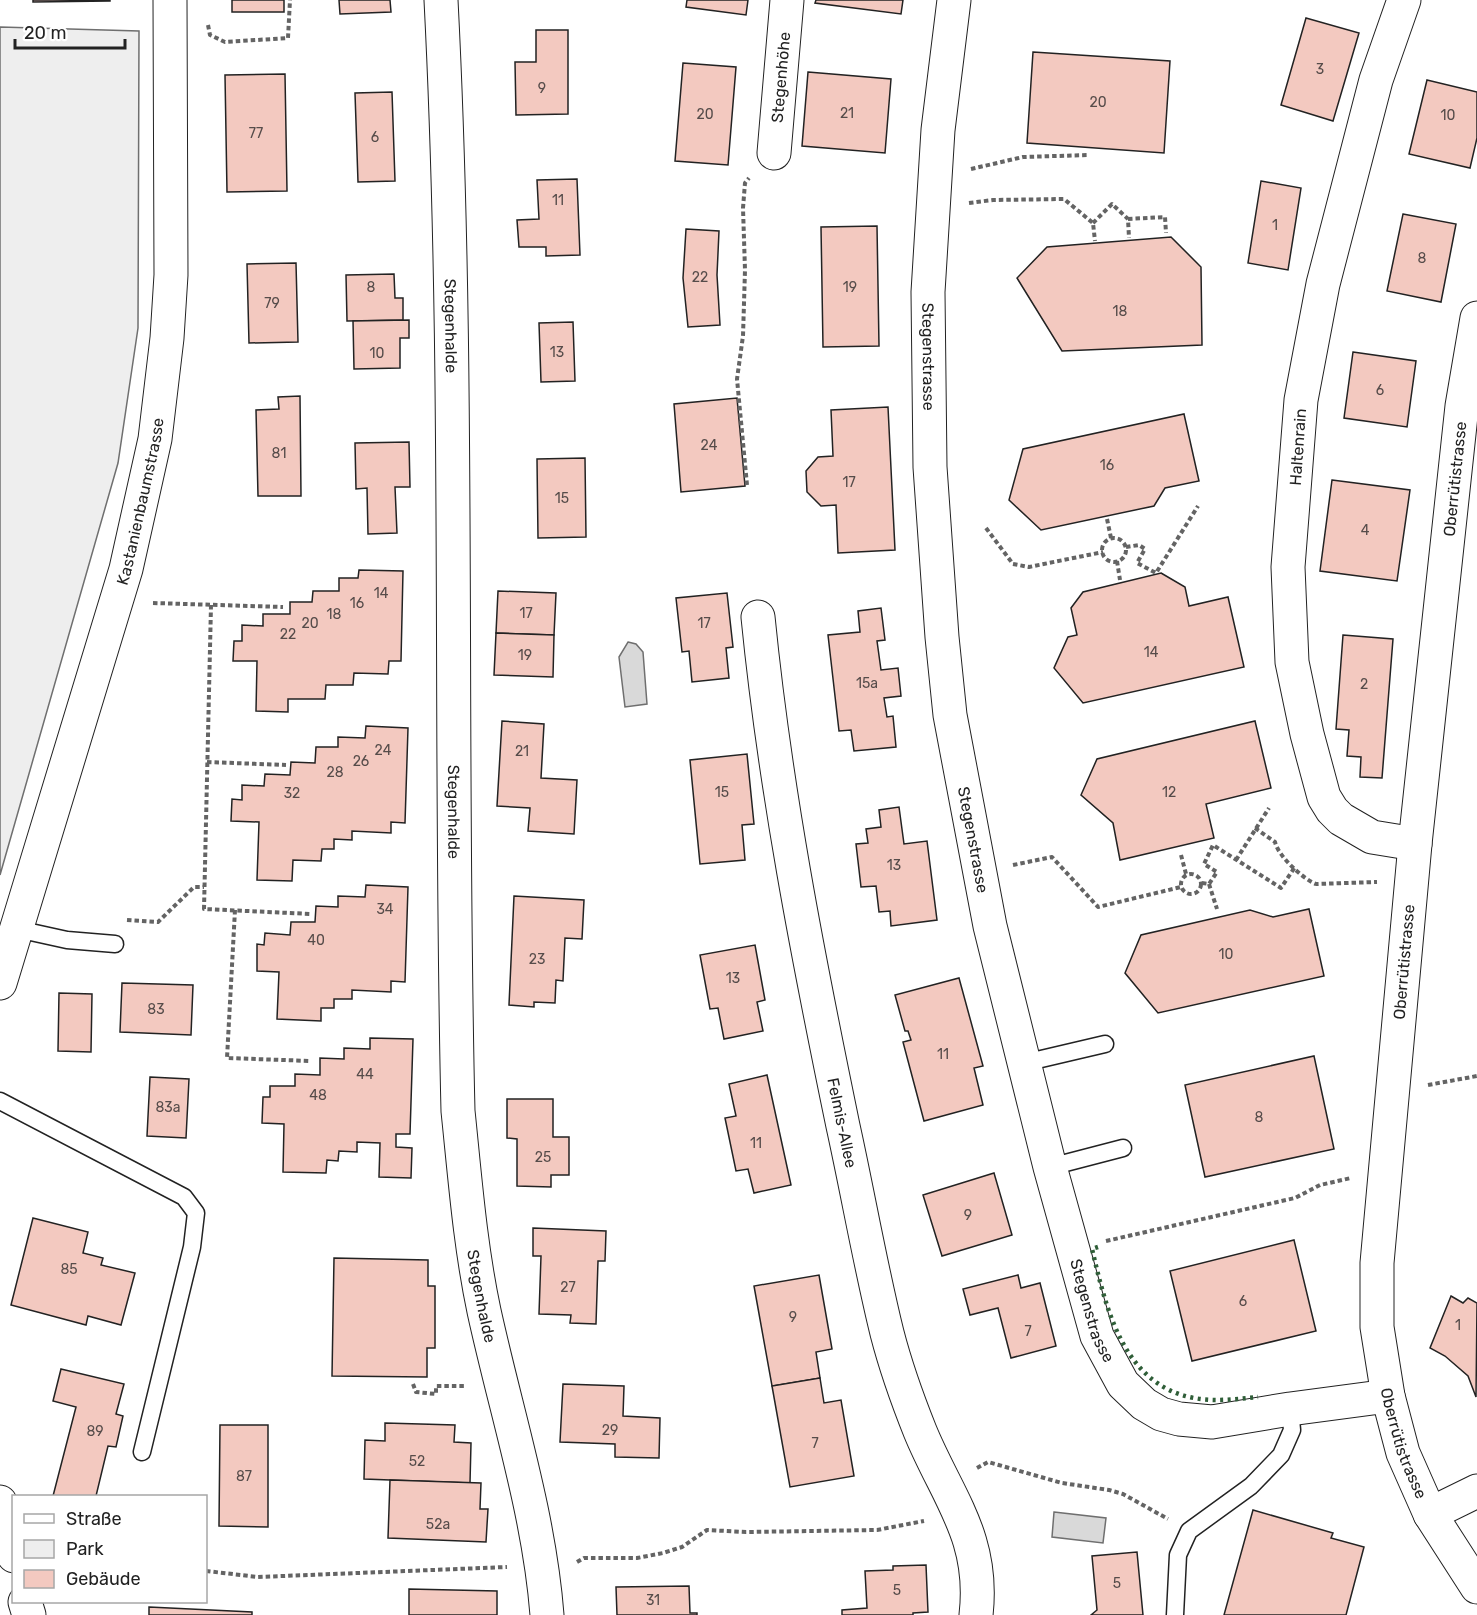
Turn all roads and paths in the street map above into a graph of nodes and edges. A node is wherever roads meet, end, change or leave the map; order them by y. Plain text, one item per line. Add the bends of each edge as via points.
1 (170, 0) edge
2 (290, 0) edge
3 (441, 0) edge
4 (787, 0) edge
5 (954, 0) edge
6 (1404, 0) edge
7 (208, 17) dead end
8 (774, 153) joint
9 (1089, 155) dead end
10 (935, 173) junction
11 (932, 213) junction
12 (1128, 219) junction
13 (1093, 223) junction
14 (1166, 233) dead end
15 (1129, 238) dead end
16 (1095, 241) dead end
17 (1477, 318) edge
18 (1470, 407) edge
19 (747, 485) dead end
20 (1198, 506) dead end
21 (1107, 519) dead end
22 (986, 528) dead end
23 (1111, 538) junction
24 (1126, 547) junction
25 (1102, 552) junction
26 (1117, 561) junction
27 (1120, 580) dead end
28 (152, 603) dead end
29 (211, 605) junction
30 (283, 607) dead end
31 (758, 617) dead end
32 (207, 762) junction
33 (286, 765) dead end
34 (1269, 808) dead end
35 (1255, 828) junction
36 (1415, 844) junction
37 (1181, 855) dead end
38 (1236, 860) junction
39 (1005, 866) dead end
40 (1294, 867) junction
41 (1186, 874) junction
42 (1382, 882) dead end
43 (1202, 884) junction
44 (1209, 884) junction
45 (204, 887) junction
46 (1180, 887) junction
47 (1217, 909) dead end
48 (235, 910) junction
49 (311, 914) dead end
50 (124, 920) dead end
51 (17, 929) junction
52 (115, 944) dead end
53 (0, 983) edge
54 (1105, 1044) dead end
55 (311, 1061) dead end
56 (1024, 1063) junction
57 (1477, 1076) edge
58 (1434, 1084) dead end
59 (0, 1101) edge
60 (1123, 1148) dead end
61 (1050, 1167) junction
62 (1358, 1176) dead end
63 (1103, 1242) dead end
64 (413, 1384) dead end
65 (472, 1386) dead end
66 (1388, 1396) junction
67 (1290, 1409) junction
68 (142, 1452) dead end
69 (970, 1472) dead end
70 (1477, 1491) edge
71 (0, 1502) edge
72 (1149, 1507) dead end
73 (1430, 1514) junction
74 (931, 1520) dead end
75 (12, 1548) edge
76 (574, 1564) dead end
77 (512, 1567) dead end
78 (207, 1571) edge
79 (1477, 1587) edge
80 (547, 1615) edge
81 (976, 1615) edge
82 (1175, 1615) edge

1 - 51 street, Kastanienbaumstrasse via 171,275 156,432 126,569
2 - 7 path via 288,38 225,42 210,35
3 - 80 street, Stegenhalde via 451,344 458,1111 482,1299 543,1565
4 - 8 street, Stegenhöhe
5 - 10 street, Stegenstrasse
6 - 36 street, Haltenrain via 1376,80 1323,284 1301,400 1288,567 1292,662 1324,797 1341,819 1372,837
8 - 19 path via 771,162 745,183 744,325 736,379
9 - 10 path via 1023,157 955,173
10 - 11 street, Stegenstrasse
11 - 13 path via 952,214 973,202 1064,199
11 - 56 street, Stegenstrasse via 928,402 944,659 965,801 990,926
12 - 13 path via 1112,204
12 - 14 path via 1165,218
12 - 15 path
13 - 16 path
17 - 18 street, Oberrütistrasse
18 - 36 street, Oberrütistrasse
20 - 24 path via 1156,573 1137,563 1145,549 1139,545
21 - 23 path
22 - 25 path via 1013,564 1021,567
23 - 24 path via 1123,541
23 - 25 path
24 - 26 path via 1122,559
25 - 26 path via 1106,558
26 - 27 path
28 - 29 path
29 - 30 path
29 - 32 path
31 - 81 street, Felmis-Allee via 779,784 817,1002 885,1323 921,1432 966,1526 975,1564
32 - 33 path
32 - 45 path
34 - 35 path
35 - 38 path
35 - 40 path via 1275,842 1276,849
36 - 66 street, Oberrütistrasse via 1377,1263 1377,1327
37 - 41 path
38 - 40 path via 1281,888
38 - 44 path via 1213,845 1204,864 1217,872
39 - 46 path via 1052,857 1098,907
40 - 42 path via 1316,884
41 - 43 path via 1196,875
41 - 46 path
43 - 44 path
43 - 46 path via 1200,890 1190,895
44 - 47 path
45 - 48 path via 204,909
45 - 50 path via 194,887 158,922
48 - 49 path
48 - 55 path via 227,1058
51 - 52 lane via 67,940
51 - 53 street, Kastanienbaumstrasse
54 - 56 lane
56 - 61 street, Stegenstrasse
57 - 58 path
59 - 68 lane via 184,1197 196,1213 192,1247
60 - 61 lane
61 - 67 street, Stegenstrasse via 1097,1336 1123,1384 1144,1404 1179,1419 1212,1422
62 - 63 path via 1320,1185 1295,1198
64 - 65 path via 416,1392 436,1394 436,1386
66 - 67 street, Stegenstrasse
66 - 73 street, Oberrütistrasse via 1403,1453
67 - 82 lane via 1292,1430 1281,1455 1251,1486 1189,1531 1178,1555
69 - 72 path via 988,1462 1062,1483 1109,1490
70 - 73 street
71 - 75 street
73 - 79 street, Oberrütistrasse
74 - 76 path via 877,1530 707,1530 663,1553 637,1558 584,1558
77 - 78 path via 258,1577

